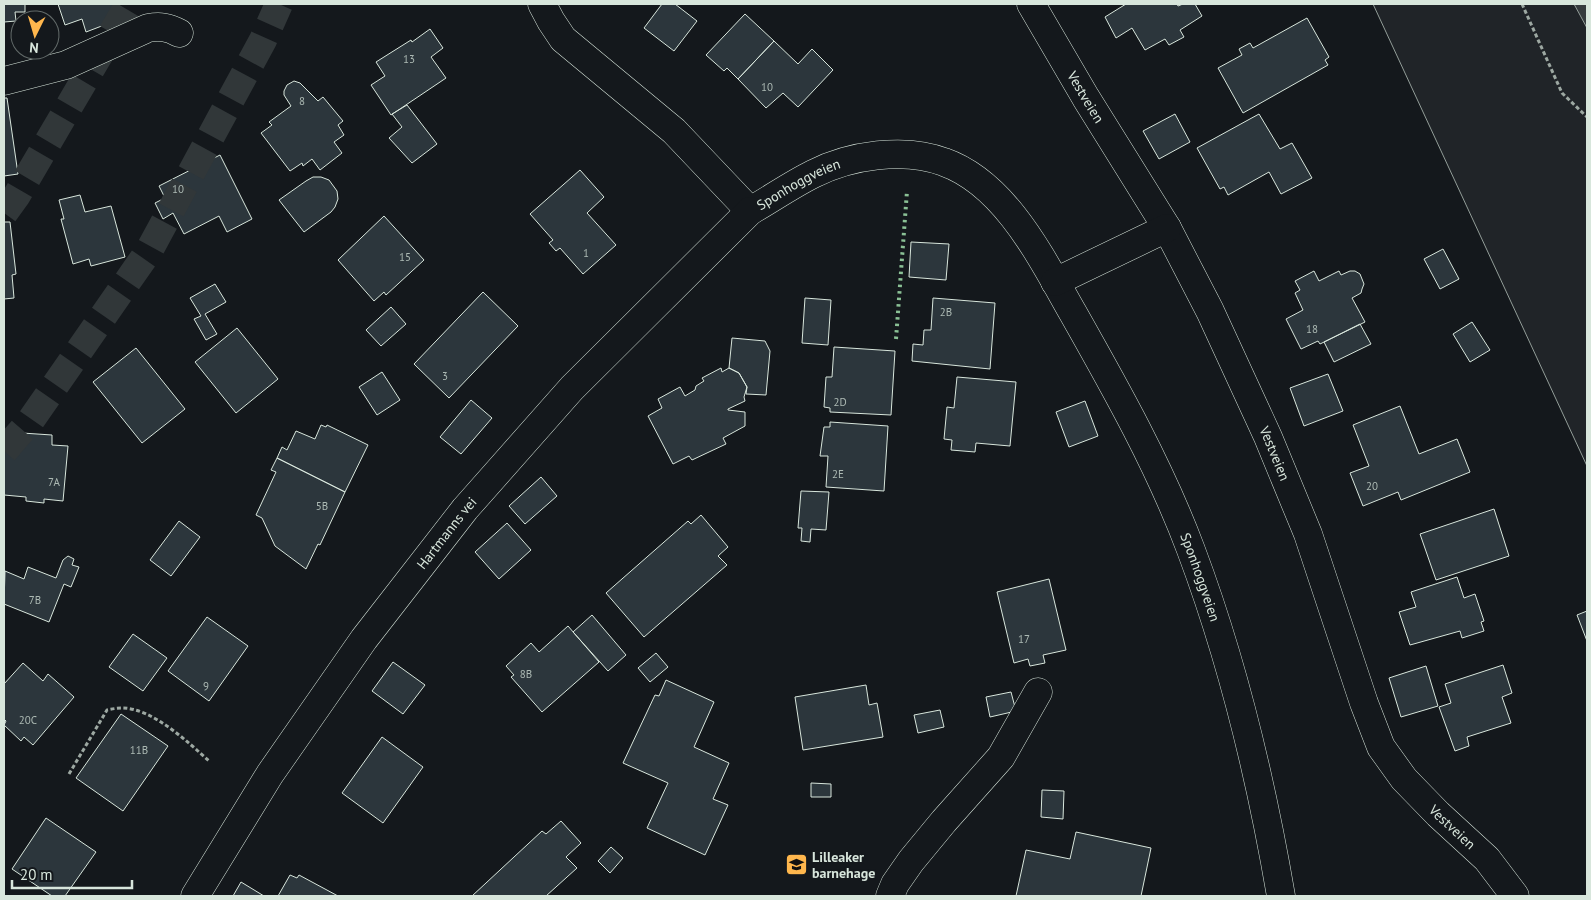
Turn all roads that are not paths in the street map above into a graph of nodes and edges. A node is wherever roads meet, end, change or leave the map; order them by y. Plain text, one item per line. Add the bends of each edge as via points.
1 (542, 4) edge
2 (1031, 4) edge
3 (179, 33) dead end
4 (4, 81) edge
5 (750, 211) junction
6 (1167, 228) junction
7 (1056, 282) junction
8 (1038, 692) dead end
9 (195, 896) edge
10 (890, 896) edge
11 (1281, 896) edge
12 (1515, 896) edge

1 - 5 street, Sponhoggveien via 563,39 674,131
2 - 6 street, Vestveien
3 - 4 street via 159,26 148,28 66,65
5 - 7 street, Sponhoggveien via 814,173 846,162 886,154 916,154 971,174 995,195 1023,229
5 - 9 street, Hartmanns vei via 572,388 465,510 364,639 270,774
6 - 7 street
6 - 12 street, Vestveien via 1210,311 1308,534 1381,748 1404,779 1487,859
7 - 11 street, Sponhoggveien via 1116,390 1191,548 1227,654 1253,756
8 - 10 street via 1000,757 911,861

